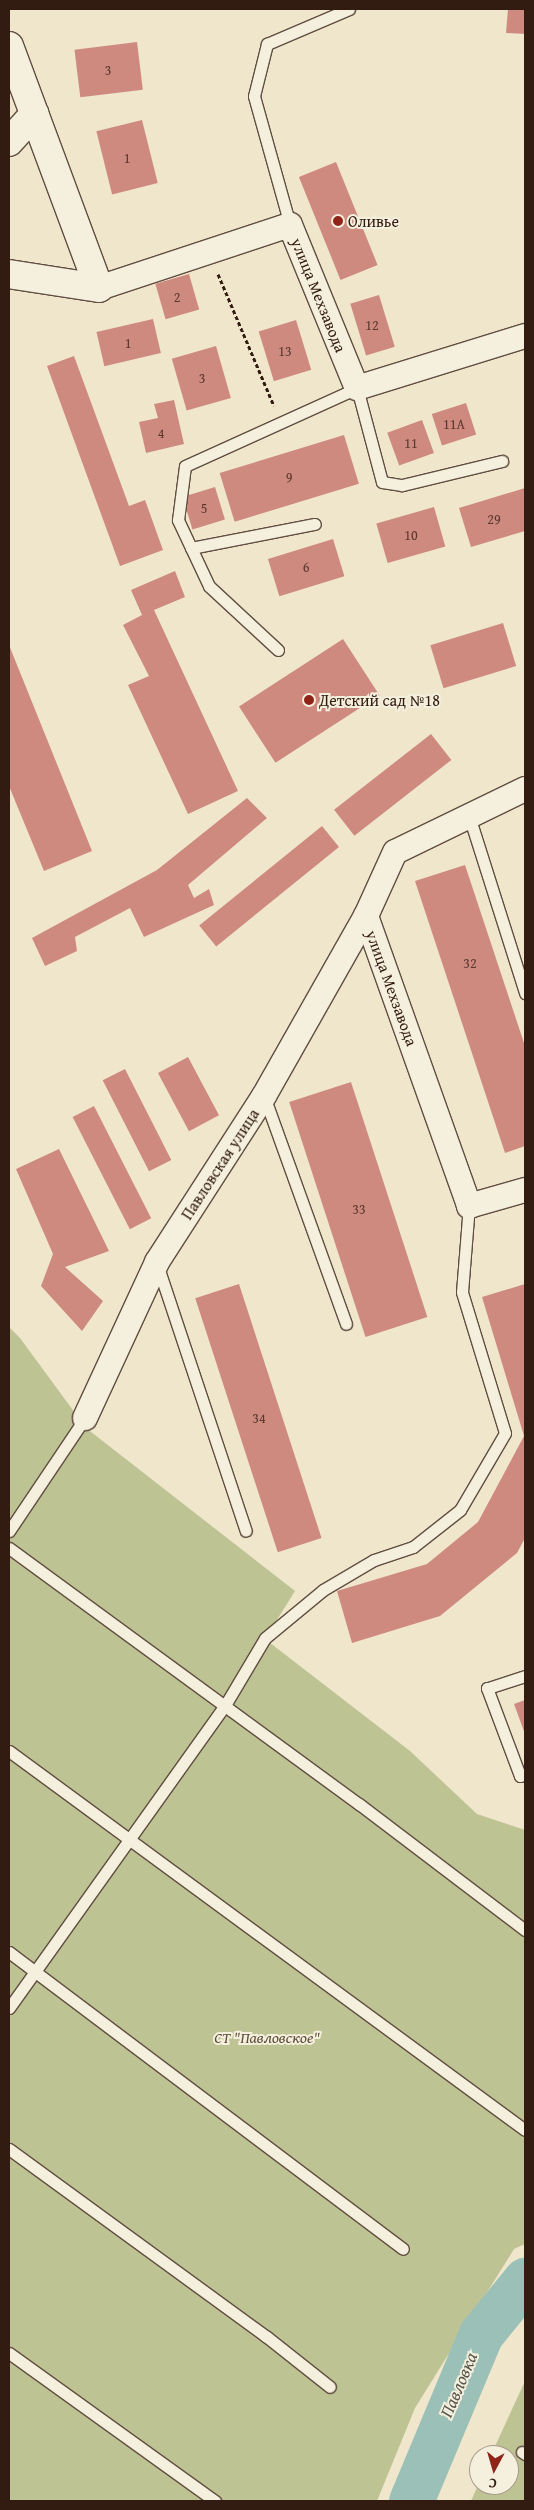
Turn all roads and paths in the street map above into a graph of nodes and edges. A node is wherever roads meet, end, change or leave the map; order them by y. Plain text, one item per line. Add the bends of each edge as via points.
1 (349, 9) edge
2 (9, 46) edge
3 (34, 114) junction
4 (9, 142) edge
5 (290, 225) junction
6 (208, 252) junction
7 (9, 274) edge
8 (99, 288) junction
9 (525, 336) edge
10 (357, 388) junction
11 (282, 422) junction
12 (502, 461) dead end
13 (315, 524) dead end
14 (192, 548) junction
15 (278, 650) dead end
16 (525, 789) edge
17 (469, 816) junction
18 (366, 916) junction
19 (525, 993) edge
20 (264, 1096) junction
21 (525, 1190) edge
22 (469, 1206) junction
23 (157, 1262) junction
24 (346, 1324) dead end
25 (86, 1418) joint
26 (9, 1531) edge
27 (246, 1531) dead end
28 (9, 1548) edge
29 (525, 1676) edge
30 (224, 1707) junction
31 (9, 1751) edge
32 (525, 1774) edge
33 (129, 1840) junction
34 (525, 1930) edge
35 (9, 1952) edge
36 (35, 1972) junction
37 (9, 2008) edge
38 (525, 2130) edge
39 (9, 2149) edge
40 (403, 2249) dead end
41 (9, 2353) edge
42 (330, 2387) dead end
43 (215, 2501) edge

1 - 5 lane via 267,44 254,96
2 - 3 street
3 - 4 street
3 - 8 street
5 - 6 street, улица Мехзавода
5 - 10 street, улица Мехзавода
6 - 8 street, улица Мехзавода
6 - 11 path
7 - 8 street
9 - 10 street
10 - 11 lane
10 - 12 lane via 382,482 402,485
11 - 14 lane via 185,466 178,520
13 - 14 lane
14 - 15 lane via 209,586
16 - 17 street, улица Мехзавода
17 - 18 street, улица Мехзавода via 395,852
17 - 19 lane
18 - 20 street, Павловская улица
18 - 22 street, улица Мехзавода
20 - 23 street, Павловская улица
20 - 24 lane
21 - 22 street
22 - 30 lane via 462,1292 505,1434 460,1510 413,1547 374,1560 316,1596 265,1638
23 - 25 street, Павловская улица
23 - 27 lane
25 - 26 lane
28 - 30 lane
29 - 32 lane via 487,1688 520,1776
30 - 33 lane
30 - 34 lane
31 - 33 lane
33 - 36 lane
33 - 38 lane
35 - 36 lane
36 - 37 lane
36 - 40 lane
39 - 42 lane via 267,2336
41 - 43 lane

